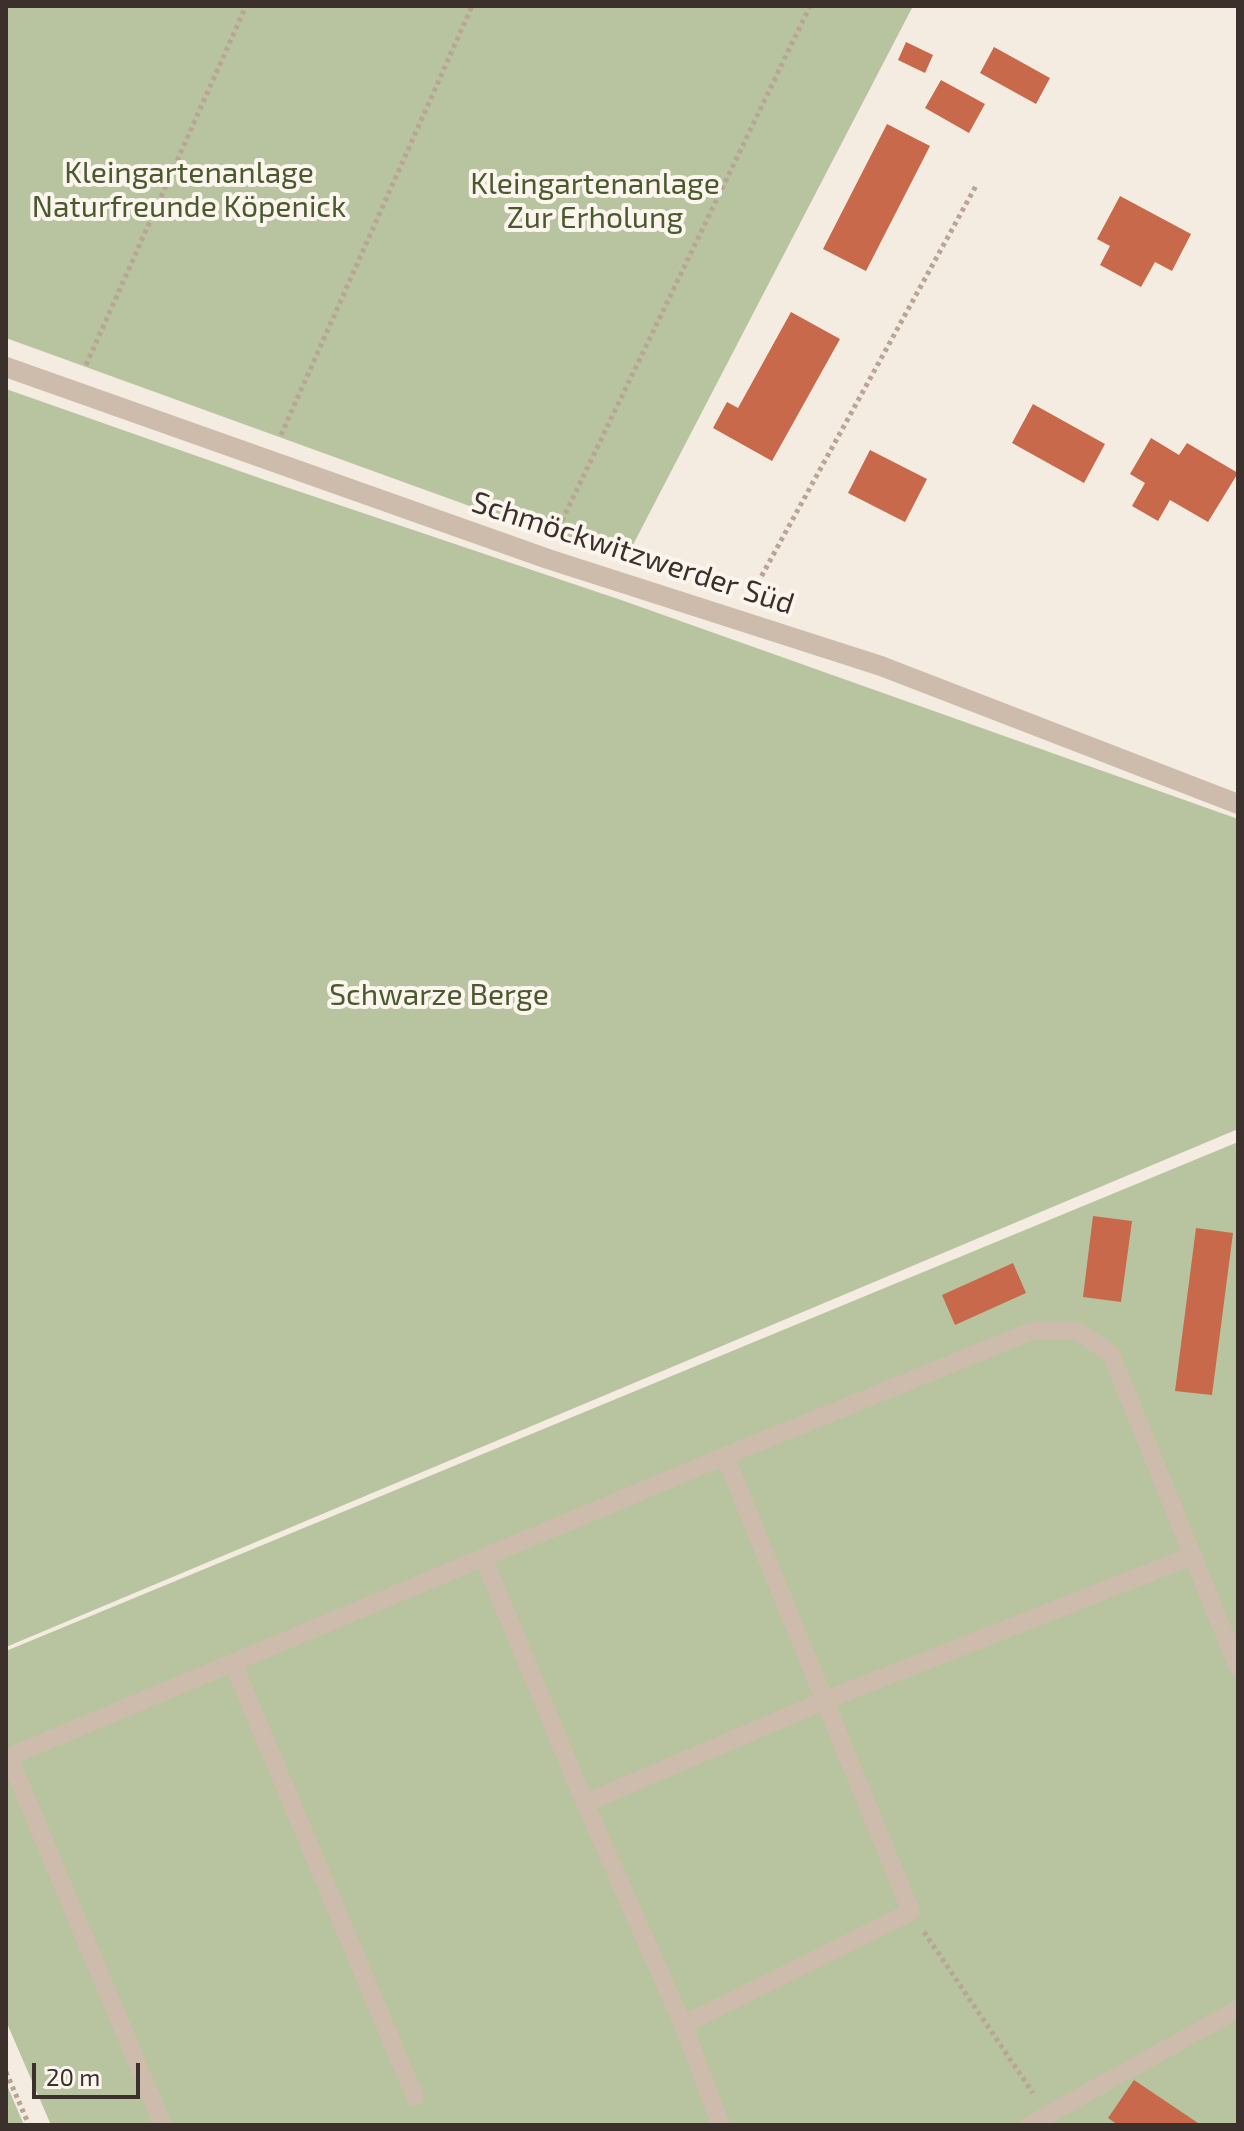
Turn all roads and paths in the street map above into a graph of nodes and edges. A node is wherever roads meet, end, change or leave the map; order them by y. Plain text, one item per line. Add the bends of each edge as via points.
1 (246, 6) edge
2 (472, 6) edge
3 (810, 6) edge
4 (977, 184) dead end
5 (6, 367) edge
6 (77, 393) junction
7 (270, 461) junction
8 (548, 559) junction
9 (738, 618) junction
10 (1238, 804) edge
11 (725, 1456) junction
12 (1192, 1556) junction
13 (483, 1557) junction
14 (233, 1663) junction
15 (1238, 1668) edge
16 (826, 1700) junction
17 (7, 1757) edge
18 (585, 1803) junction
19 (911, 1912) junction
20 (1238, 2009) edge
21 (683, 2025) junction
22 (6, 2072) edge
23 (415, 2097) dead end
24 (1047, 2113) junction
25 (29, 2125) edge
26 (163, 2125) edge
27 (721, 2125) edge
28 (1029, 2125) edge

1 - 6 path
2 - 7 path
3 - 8 path
4 - 9 path
5 - 6 street, Schmöckwitzwerder Süd
6 - 7 street, Schmöckwitzwerder Süd
7 - 8 street, Schmöckwitzwerder Süd
8 - 9 street, Schmöckwitzwerder Süd
9 - 10 street, Schmöckwitzwerder Süd via 881,666
11 - 12 lane via 1032,1331 1077,1331 1111,1354
11 - 13 lane
11 - 16 lane
12 - 15 lane
12 - 16 lane
13 - 14 lane
13 - 18 lane
14 - 17 lane
14 - 23 lane
16 - 18 lane
16 - 19 lane
17 - 26 lane
18 - 21 lane
19 - 21 lane
19 - 24 path
20 - 24 lane
21 - 27 lane
22 - 25 path
24 - 28 lane

